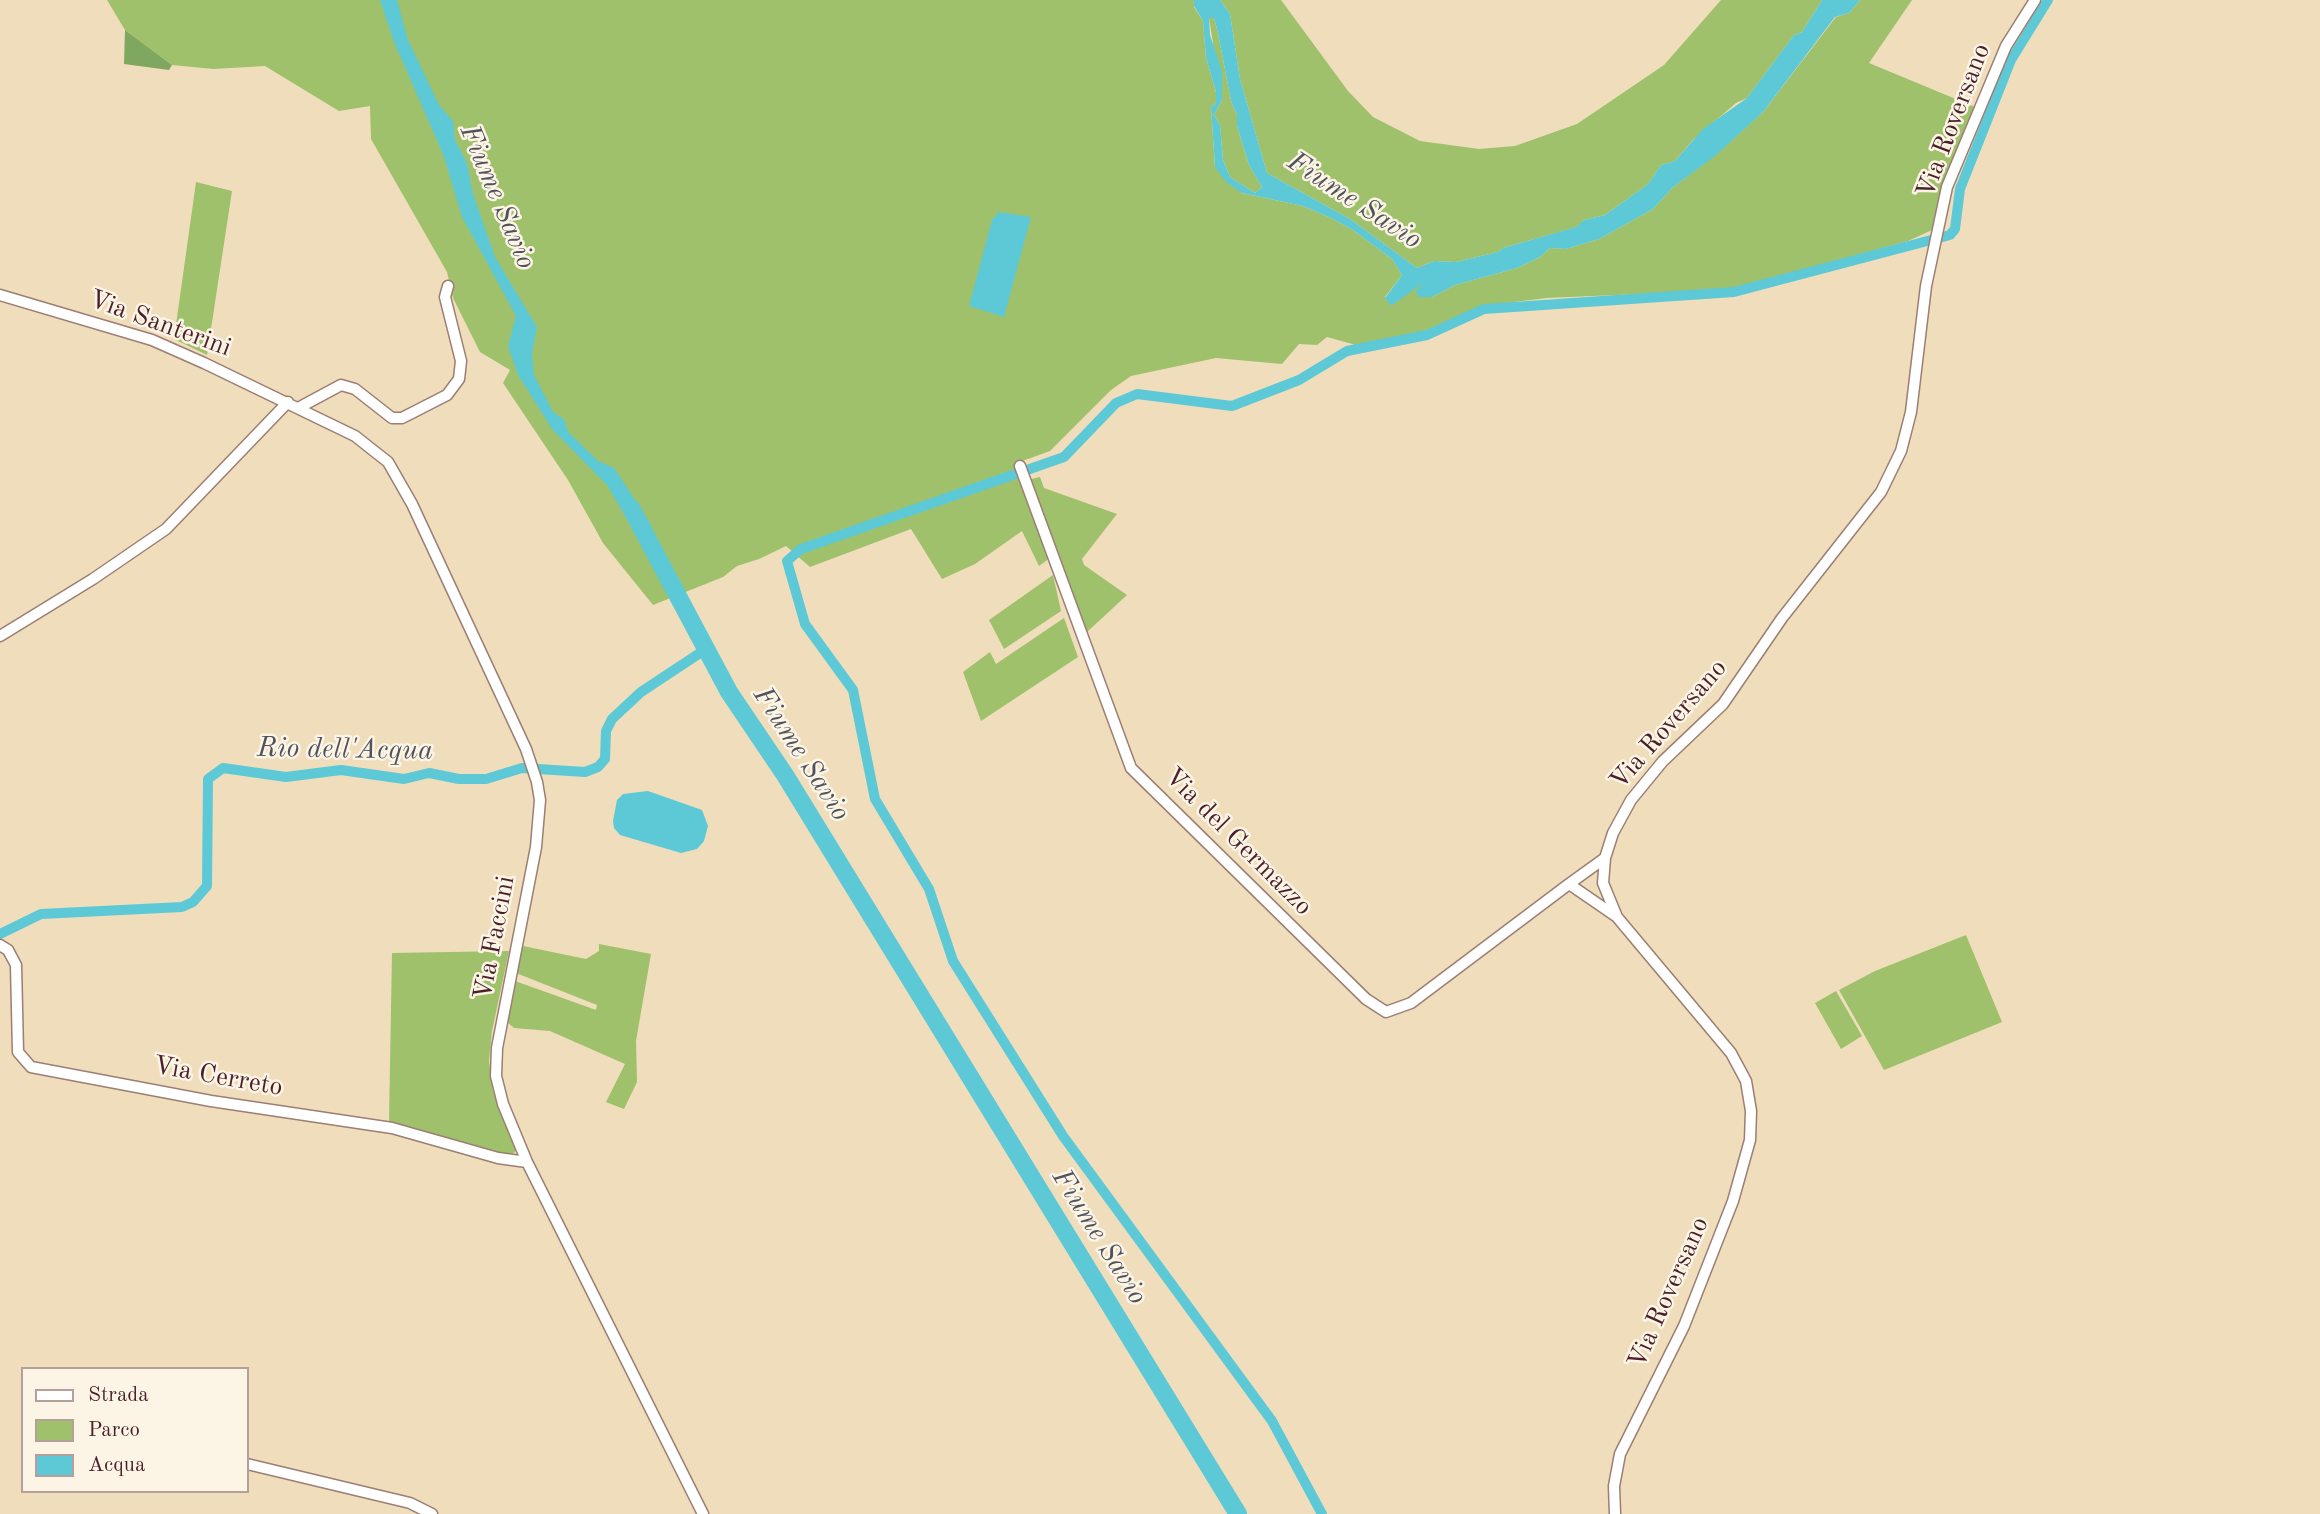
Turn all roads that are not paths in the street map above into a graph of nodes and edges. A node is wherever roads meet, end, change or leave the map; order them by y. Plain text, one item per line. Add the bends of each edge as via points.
1 (2035, 0) edge
2 (448, 286) dead end
3 (0, 295) edge
4 (288, 402) junction
5 (300, 407) junction
6 (1020, 466) dead end
7 (0, 636) edge
8 (1605, 858) junction
9 (1569, 884) junction
10 (1617, 917) junction
11 (0, 945) edge
12 (527, 1162) junction
13 (248, 1464) edge
14 (432, 1514) edge
15 (703, 1514) edge
16 (1615, 1514) edge

1 - 8 street, Via Roversano via 2001,59 1947,187 1926,286 1911,412 1881,492 1782,618 1723,704 1663,761 1631,800
2 - 5 street via 444,297 461,360 459,379 447,395 402,418 392,418 355,388 341,385
3 - 4 street, Via Santerini via 152,340
4 - 5 street, Via Santerini
4 - 7 street via 166,528
5 - 12 street, Via Faccini via 355,436 388,462 412,504 537,782 536,848 501,1025 496,1076
6 - 9 street, Via del Germazzo via 1131,768 1366,999 1386,1012 1411,1003
8 - 9 street, Via del Germazzo
8 - 10 street, Via Roversano via 1603,883
9 - 10 street
10 - 16 street, Via Roversano via 1731,1053 1746,1081 1751,1111 1750,1140 1733,1201 1684,1326 1620,1454
11 - 12 street, Via Cerreto via 16,965 18,1052 31,1067 211,1101 392,1128
12 - 15 street, Via Faccini
13 - 14 street via 410,1503

